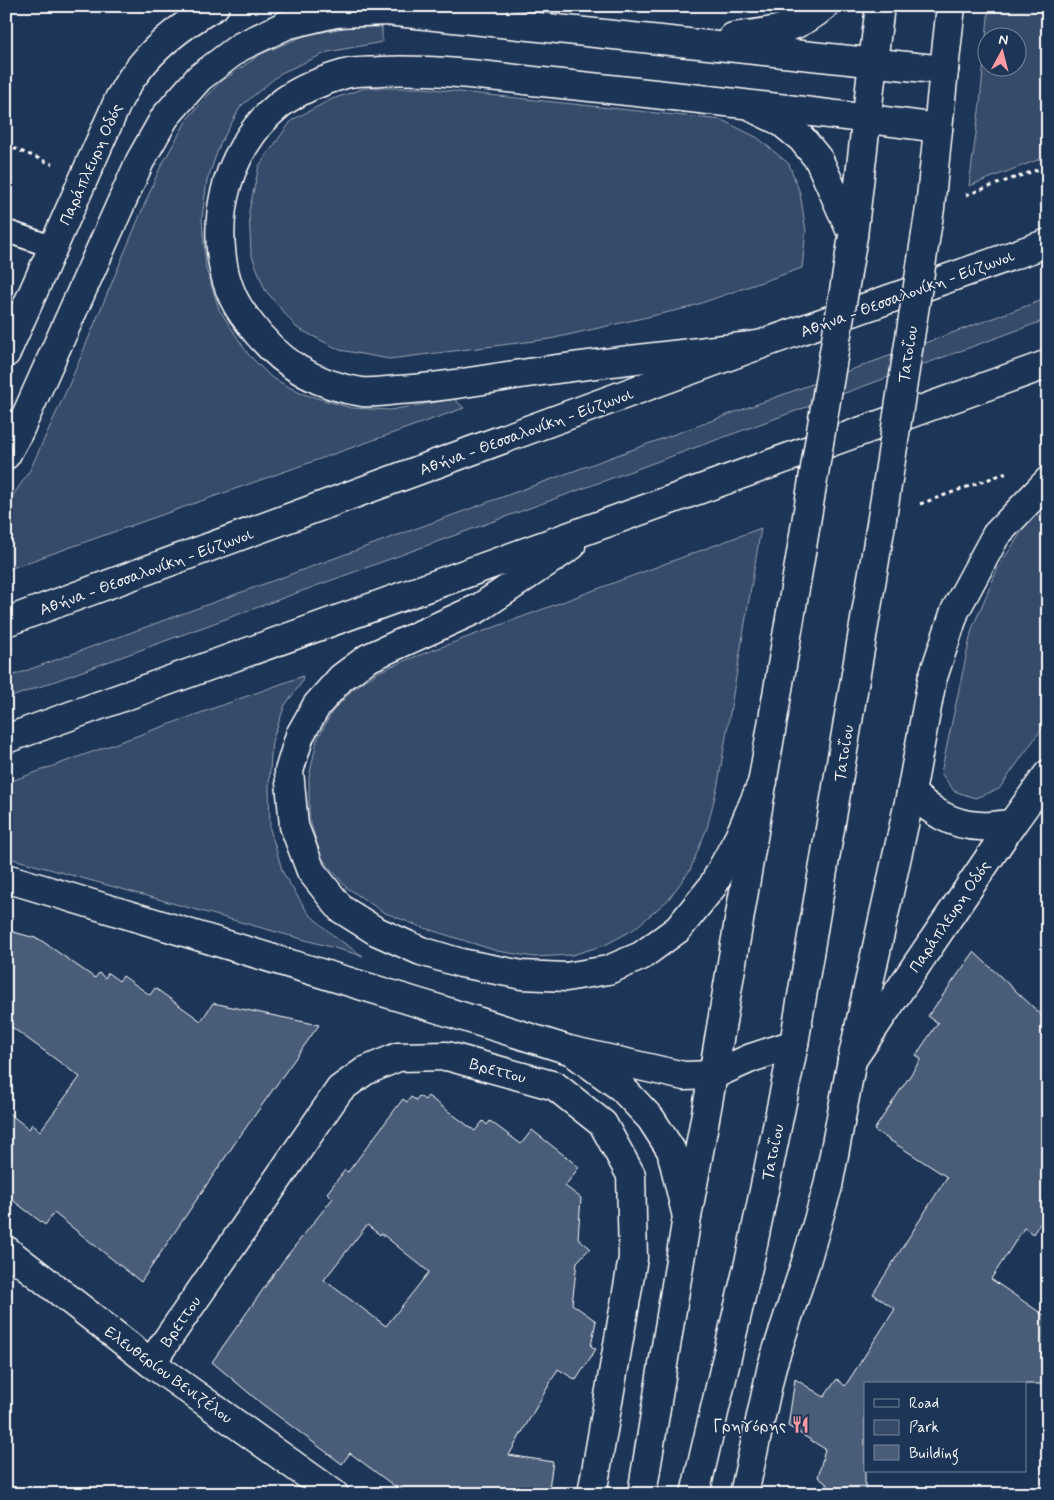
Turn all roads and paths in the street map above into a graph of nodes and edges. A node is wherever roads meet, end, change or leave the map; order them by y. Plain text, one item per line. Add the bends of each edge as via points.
1 (215, 6) edge
2 (824, 6) edge
3 (880, 6) edge
4 (951, 6) edge
5 (695, 43) junction
6 (873, 62) junction
7 (944, 70) junction
8 (727, 101) junction
9 (867, 118) junction
10 (938, 128) junction
11 (6, 145) edge
12 (1048, 166) edge
13 (85, 176) junction
14 (968, 194) dead end
15 (6, 230) edge
16 (853, 236) junction
17 (1048, 243) edge
18 (53, 247) junction
19 (759, 345) junction
20 (6, 354) edge
21 (1048, 364) edge
22 (6, 455) edge
23 (1003, 474) dead end
24 (1048, 481) edge
25 (920, 504) dead end
26 (604, 524) junction
27 (6, 622) edge
28 (6, 739) edge
29 (1048, 774) edge
30 (763, 781) junction
31 (911, 794) junction
32 (1012, 824) junction
33 (6, 878) edge
34 (794, 1044) junction
35 (569, 1050) junction
36 (852, 1060) junction
37 (713, 1075) junction
38 (687, 1217) junction
39 (6, 1250) edge
40 (151, 1363) junction
41 (334, 1494) edge
42 (592, 1494) edge
43 (642, 1494) edge
44 (695, 1494) edge
45 (744, 1494) edge

1 - 13 main road, Παράπλευρη Οδός via 154,50 134,74 119,98
2 - 5 main road via 799,24 779,30
3 - 6 main road
4 - 7 main road, Τατοΐου
5 - 6 main road
5 - 22 main road via 387,10 336,13 286,25 240,47 199,78 166,117 140,161
6 - 7 main road
6 - 9 main road
7 - 10 main road, Τατοΐου
8 - 9 main road
8 - 16 main road via 754,108 780,121 802,139 819,160
8 - 19 main road via 458,73 349,72 302,91 280,104 247,142 234,165 221,214 223,264 230,290 241,312 273,352 316,379 365,392 416,389
9 - 10 main road
9 - 16 main road
10 - 34 main road, Τατοΐου, bridge via 930,208 882,518
11 - 13 path
12 - 14 path
13 - 18 main road, Παράπλευρη Οδός
15 - 18 lane
16 - 30 main road, bridge
17 - 19 main road, Αθήνα - Θεσσαλονίκη - Εύζωνοι
18 - 20 main road, Παράπλευρη Οδός
19 - 27 main road, Αθήνα - Θεσσαλονίκη - Εύζωνοι
21 - 26 main road
23 - 25 path
24 - 31 main road via 996,534 955,610 932,680
26 - 28 main road
26 - 30 main road via 479,608 368,658 340,678 317,705 300,736 289,771 294,826 311,872 341,908 376,931 421,951 522,975 566,977 608,970 641,956 678,929 712,887 739,837
29 - 32 main road, Παράπλευρη Οδός
30 - 37 main road
31 - 32 main road via 951,821 980,826
31 - 36 main road
32 - 36 main road, Παράπλευρη Οδός
33 - 35 main road
34 - 37 main road
34 - 44 main road, Τατοΐου via 751,1254
35 - 37 main road via 684,1076
35 - 38 main road via 622,1088 651,1119 671,1150
36 - 45 main road via 828,1186 772,1366
37 - 38 main road
38 - 43 main road
39 - 40 main road, Ελευθερίου Βενιζέλου
40 - 41 main road, Ελευθερίου Βενιζέλου
40 - 42 main road, Βρεττου via 340,1089 365,1071 398,1057 447,1056 555,1086 603,1124 631,1175 633,1258

